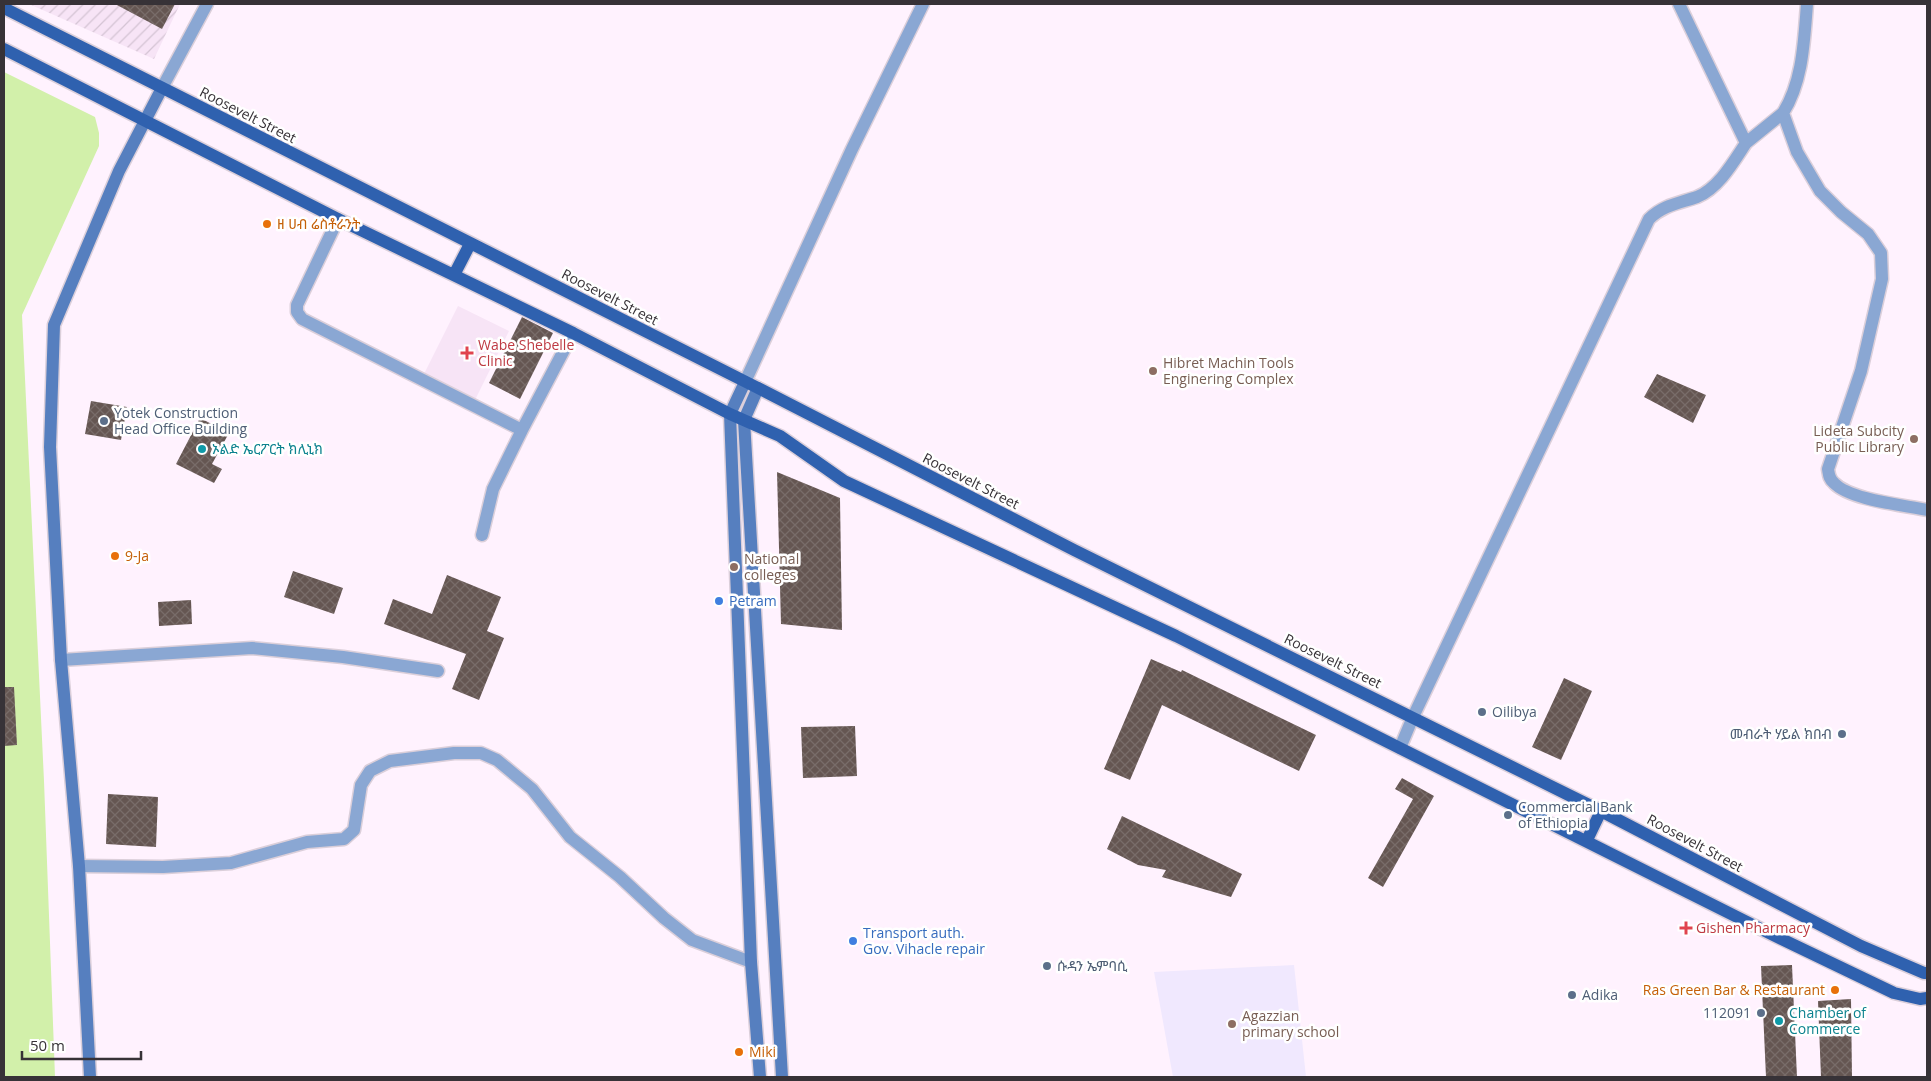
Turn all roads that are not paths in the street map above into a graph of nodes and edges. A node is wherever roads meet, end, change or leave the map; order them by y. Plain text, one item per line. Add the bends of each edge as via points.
1 (207, 4) edge
2 (923, 4) edge
3 (1679, 4) edge
4 (1807, 4) edge
5 (4, 8) edge
6 (4, 49) edge
7 (162, 88) junction
8 (1783, 114) junction
9 (145, 120) junction
10 (1746, 143) junction
11 (338, 219) junction
12 (470, 244) junction
13 (454, 275) junction
14 (573, 333) junction
15 (745, 382) junction
16 (758, 388) junction
17 (730, 414) junction
18 (744, 420) junction
19 (522, 430) junction
20 (1927, 510) edge
21 (482, 535) dead end
22 (62, 660) junction
23 (438, 671) dead end
24 (1413, 717) junction
25 (1400, 748) junction
26 (1601, 811) junction
27 (1587, 840) junction
28 (79, 866) junction
29 (751, 962) junction
30 (1927, 973) edge
31 (1927, 998) edge
32 (90, 1077) edge
33 (760, 1077) edge
34 (782, 1077) edge

1 - 7 street
2 - 15 street
3 - 10 street
4 - 8 street via 1797,83
5 - 7 main road, Roosevelt Street
6 - 9 main road
7 - 9 street
7 - 12 main road, Roosevelt Street
8 - 10 street
8 - 20 street via 1797,152 1820,191 1868,234 1881,253 1882,279 1861,371 1828,469 1830,478 1840,489 1854,495
9 - 11 main road
9 - 22 street via 119,171 54,325 50,447
10 - 24 street via 1710,190 1665,207 1649,218
11 - 13 main road
11 - 19 street via 297,305 302,319
12 - 13 main road
12 - 15 main road, Roosevelt Street
13 - 14 main road
14 - 17 main road
14 - 19 street
15 - 16 main road, Roosevelt Street
15 - 17 street
16 - 18 street
16 - 24 main road, Roosevelt Street via 1074,550
17 - 18 main road
17 - 29 street
18 - 25 main road via 780,436 844,481 1168,632
18 - 34 street
19 - 21 street via 493,489
22 - 23 street via 252,648
22 - 28 street
24 - 25 street
24 - 26 main road, Roosevelt Street
25 - 27 main road
26 - 27 main road
26 - 30 main road, Roosevelt Street via 1861,946
27 - 31 main road via 1894,993
28 - 29 street via 163,867 231,863 307,842 344,839 354,830 361,785 370,771 390,761 481,753 497,760 532,790 570,837 692,940
28 - 32 street
29 - 33 street

